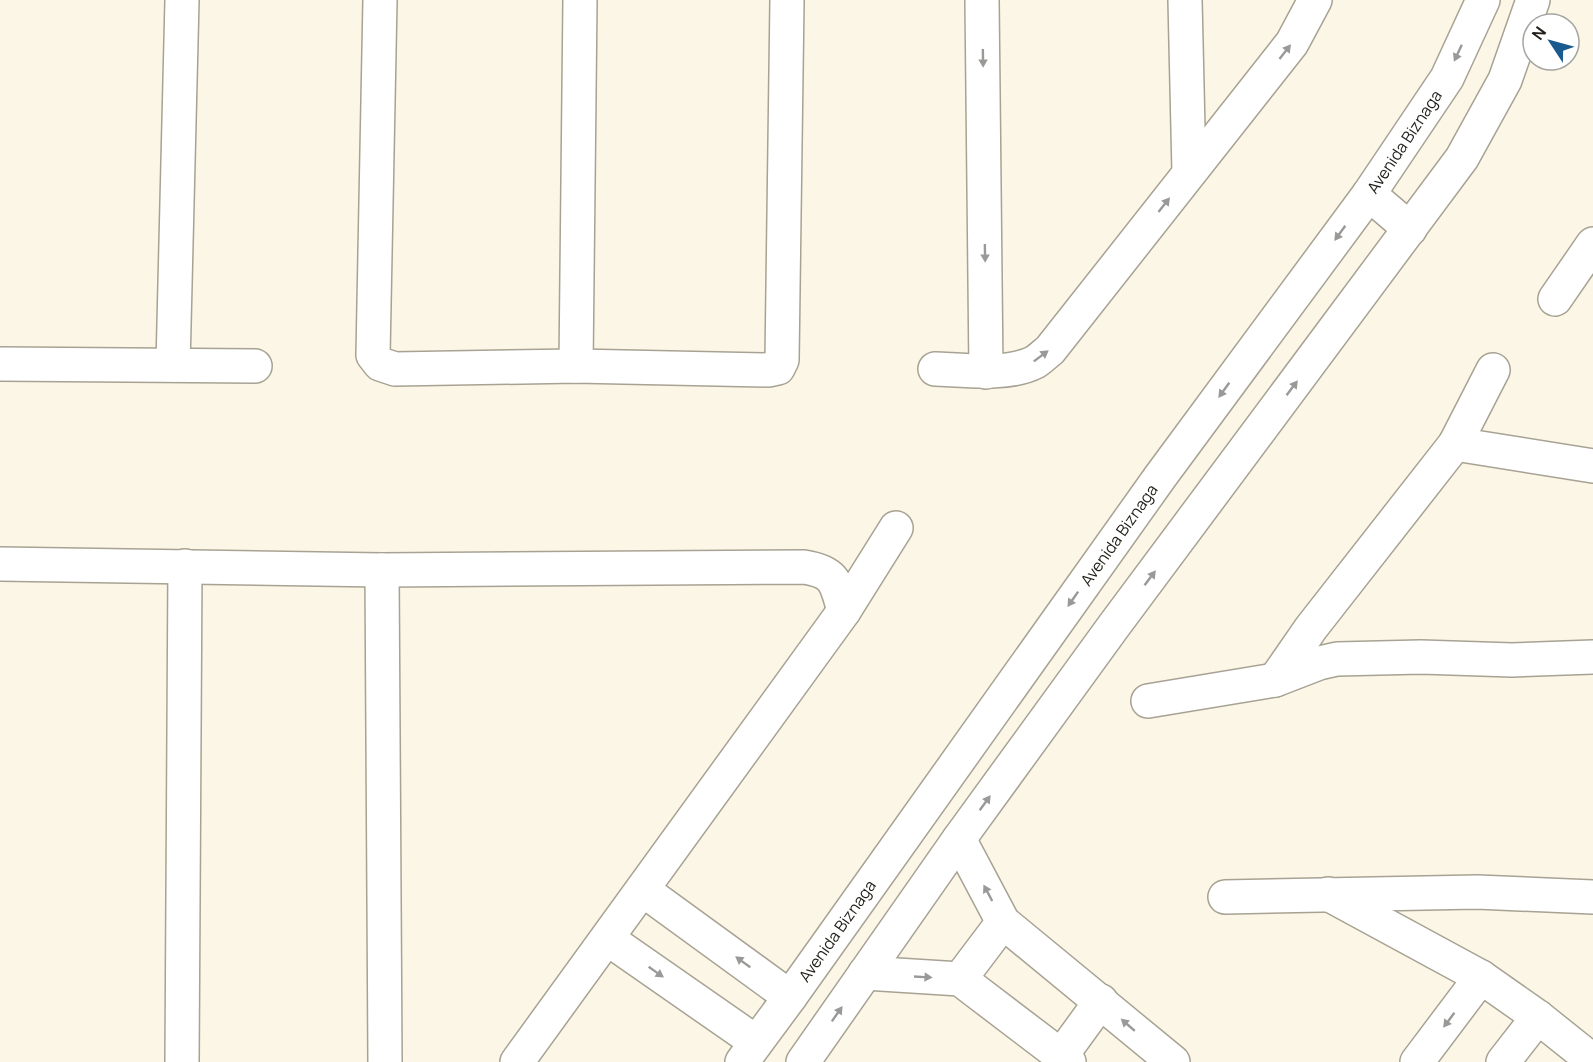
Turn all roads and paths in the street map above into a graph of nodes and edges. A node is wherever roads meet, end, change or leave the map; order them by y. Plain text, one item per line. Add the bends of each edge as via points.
1 (182, 0) edge
2 (380, 0) edge
3 (580, 0) edge
4 (787, 0) edge
5 (982, 0) edge
6 (1185, 0) edge
7 (1315, 0) edge
8 (1483, 0) edge
9 (1533, 0) edge
10 (1190, 173) junction
11 (1369, 194) junction
12 (1410, 229) junction
13 (1593, 244) edge
14 (1555, 299) dead end
15 (0, 364) edge
16 (173, 365) junction
17 (255, 366) dead end
18 (576, 366) junction
19 (935, 369) dead end
20 (1493, 370) dead end
21 (986, 372) junction
22 (1455, 444) junction
23 (1593, 466) edge
24 (896, 528) dead end
25 (0, 564) edge
26 (185, 566) junction
27 (382, 570) junction
28 (844, 611) junction
29 (1593, 657) edge
30 (1275, 680) junction
31 (1148, 701) dead end
32 (959, 838) junction
33 (644, 890) junction
34 (1326, 894) junction
35 (1225, 897) dead end
36 (1593, 897) edge
37 (1003, 922) junction
38 (608, 939) junction
39 (865, 973) junction
40 (1481, 977) junction
41 (960, 979) junction
42 (790, 997) junction
43 (1101, 1001) junction
44 (1538, 1017) junction
45 (749, 1052) edge
46 (1065, 1059) edge
47 (1593, 1060) edge
48 (182, 1062) edge
49 (386, 1062) edge
50 (517, 1062) edge
51 (803, 1062) edge
52 (1173, 1062) edge
53 (1417, 1062) edge
54 (1503, 1062) edge

1 - 16 street
2 - 18 street via 373,355 380,364 395,369
3 - 18 street
4 - 18 street via 782,360 778,368
5 -> 21 street
6 - 10 street
10 -> 7 street via 1292,43
8 -> 11 street, Avenida Biznaga via 1447,78
9 - 12 street via 1505,80 1462,158
21 -> 10 street via 1035,362 1050,350
11 - 12 street
11 -> 42 street, Avenida Biznaga via 1153,486
32 -> 12 street
13 - 14 street
15 - 16 street
16 - 17 street
19 - 21 street
20 - 22 street
22 - 23 street
22 - 30 street
24 - 28 street
25 - 26 street
26 - 27 street
26 - 48 street
27 - 28 street via 804,567 821,570 836,581
27 - 49 street
28 - 33 street
29 - 30 street via 1337,659
30 - 31 street
37 -> 32 street
32 - 39 street
33 - 38 street
42 -> 33 street
34 - 35 street
34 - 36 street via 1477,892
34 - 40 street
37 - 41 street
37 - 43 street
38 -> 45 street
38 - 50 street
39 -> 41 street
51 -> 39 street
40 - 44 street
40 -> 53 street
41 - 46 street
42 - 45 street, Avenida Biznaga
43 - 46 street
52 -> 43 street
44 - 47 street
44 - 54 street

